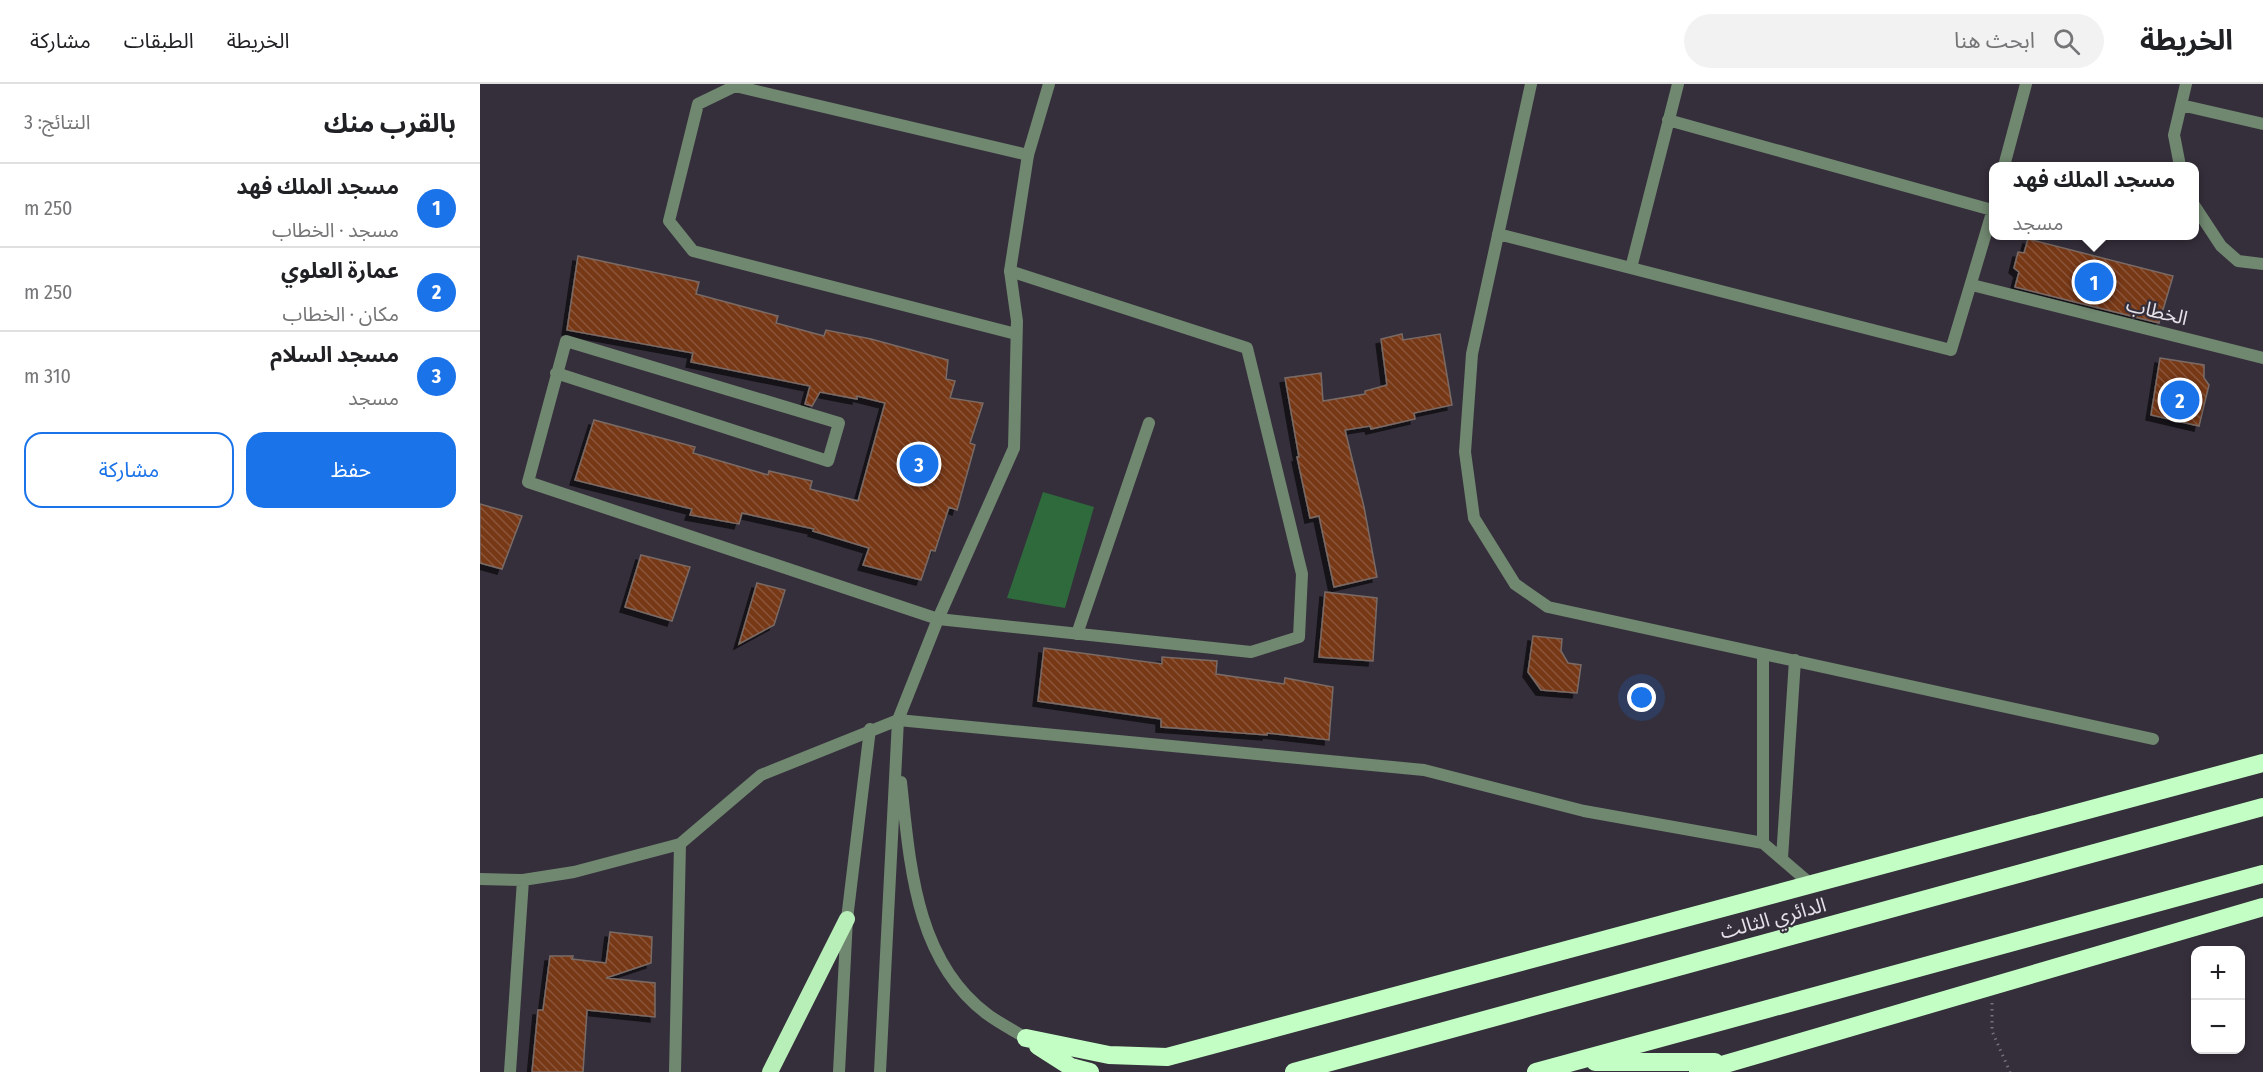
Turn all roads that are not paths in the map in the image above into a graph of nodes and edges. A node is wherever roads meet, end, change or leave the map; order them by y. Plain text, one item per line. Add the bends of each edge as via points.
1 (1049, 84) edge
2 (1531, 84) edge
3 (1678, 84) edge
4 (2026, 84) edge
5 (2186, 84) edge
6 (2181, 105) junction
7 (1668, 120) junction
8 (2263, 124) edge
9 (1028, 155) junction
10 (2005, 162) edge
11 (2179, 162) edge
12 (1989, 207) edge
13 (2199, 213) edge
14 (1989, 223) edge
15 (1498, 234) junction
16 (2263, 264) edge
17 (1630, 268) junction
18 (1010, 271) junction
19 (1972, 285) junction
20 (1016, 334) junction
21 (2263, 358) edge
22 (556, 373) junction
23 (1149, 423) dead end
24 (938, 620) junction
25 (1077, 634) junction
26 (1763, 654) junction
27 (1795, 660) junction
28 (898, 720) junction
29 (870, 729) junction
30 (2153, 739) dead end
31 (897, 744) junction
32 (2263, 763) edge
33 (2263, 798) edge
34 (2263, 807) edge
35 (2228, 817) junction
36 (1763, 843) junction
37 (680, 844) junction
38 (1782, 858) junction
39 (2263, 874) edge
40 (480, 879) edge
41 (523, 880) junction
42 (1813, 886) junction
43 (2263, 907) edge
44 (847, 919) junction
45 (1026, 1038) junction
46 (1736, 1062) junction
47 (1570, 1063) junction
48 (510, 1072) edge
49 (675, 1072) edge
50 (770, 1072) edge
51 (839, 1072) edge
52 (880, 1072) edge
53 (1090, 1072) edge
54 (1294, 1072) edge
55 (1536, 1072) edge
56 (1698, 1072) edge

1 - 9 street
2 - 15 street
3 - 7 street
4 - 10 street
5 - 6 street
6 - 8 street
6 - 11 street via 2174,135
7 - 12 street
7 - 17 street
9 - 18 street
9 - 20 street via 735,86 698,104 669,221 693,251
13 - 16 street via 2221,246 2238,261
14 - 19 street
15 - 17 street
15 - 26 street via 1472,354 1465,452 1474,518 1515,584 1548,607
17 - 19 street via 1951,350
18 - 20 street
18 - 25 street via 1247,348 1302,574 1299,637 1251,652
19 - 21 street, الخطاب
20 - 24 street via 1014,448
22 - 22 street via 566,340 839,423 828,461
22 - 24 street via 528,482
23 - 25 street
24 - 25 street
24 - 28 street
26 - 27 street
26 - 36 street
27 - 30 street
27 - 38 street
28 - 29 street
28 - 31 street
28 - 36 street via 1424,770 1584,811
29 - 37 street via 761,775
29 - 44 street
31 - 45 street via 915,897 930,940 953,980 986,1013
31 - 52 street
32 - 42 highway
33 - 35 highway
34 - 35 highway, الدائري الثالث
35 - 54 highway, الدائري الثالث
36 - 38 street
37 - 41 street via 574,872
37 - 49 street
38 - 42 street
39 - 47 highway
40 - 41 street
41 - 48 street
42 - 45 highway via 1167,1057 1109,1055
43 - 46 highway
44 - 50 highway
44 - 51 street
45 - 53 highway via 1071,1067
46 - 47 highway
46 - 56 highway
47 - 55 highway

